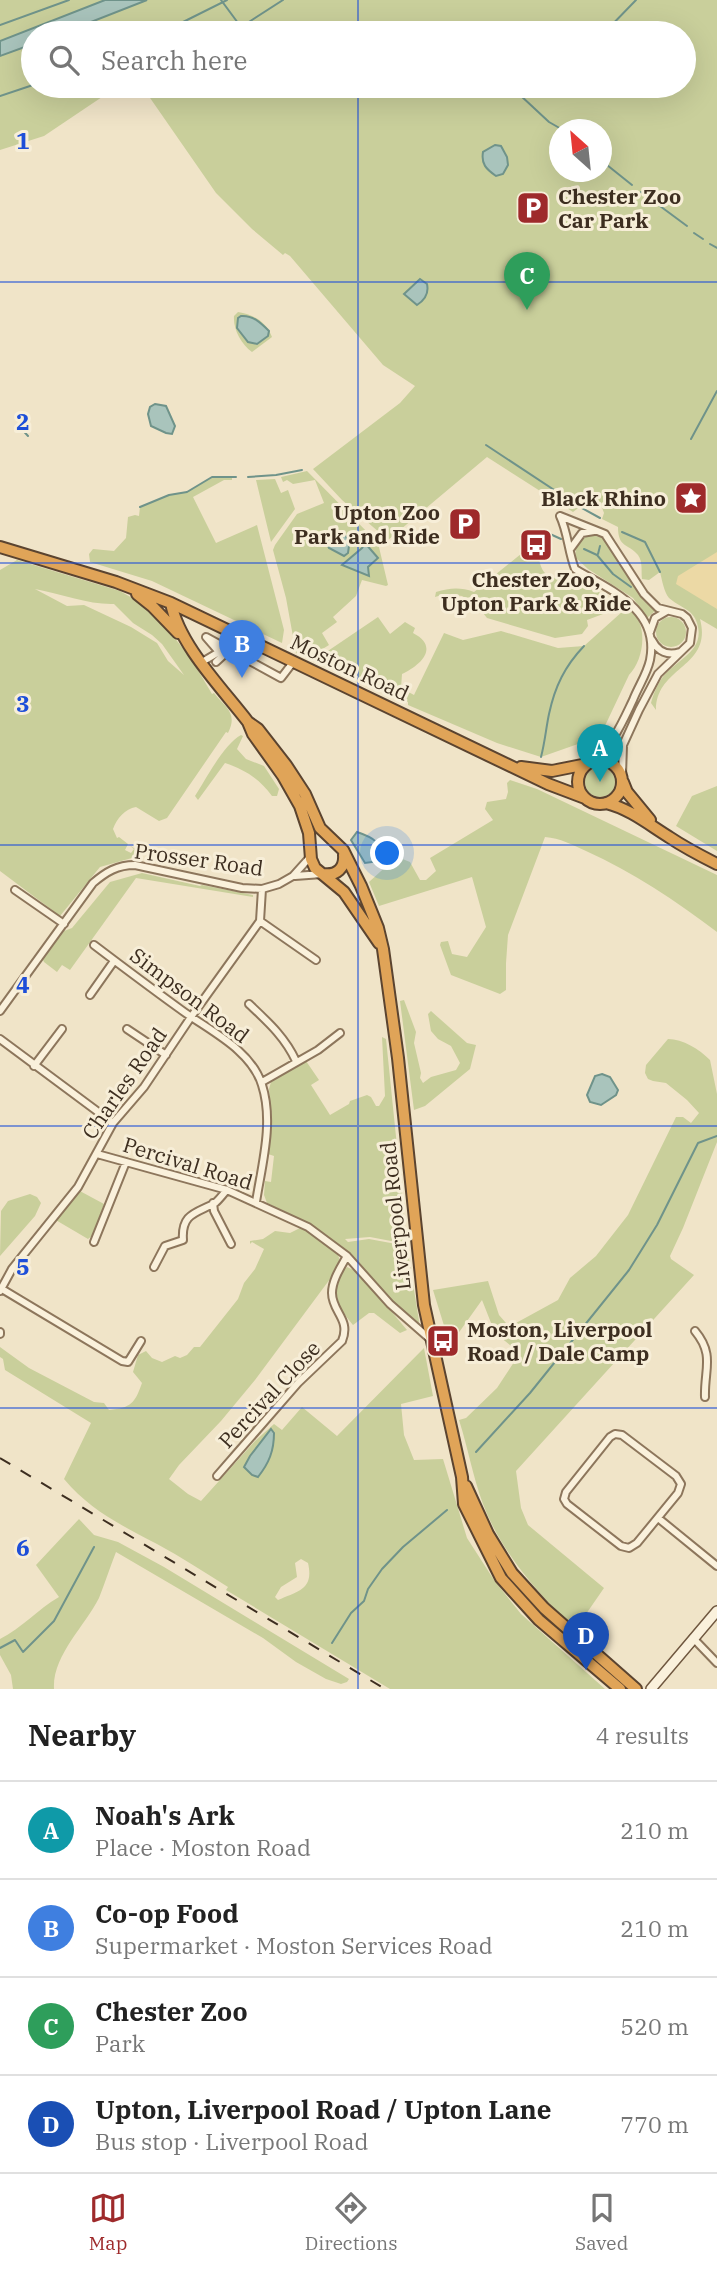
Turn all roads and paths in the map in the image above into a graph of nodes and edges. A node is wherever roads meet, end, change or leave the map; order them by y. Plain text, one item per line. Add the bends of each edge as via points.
1 (600, 531) junction
2 (0, 547) edge
3 (570, 550) junction
4 (123, 584) junction
5 (171, 603) junction
6 (667, 611) junction
7 (237, 634) junction
8 (650, 635) junction
9 (256, 643) junction
10 (685, 649) junction
11 (229, 650) junction
12 (194, 651) junction
13 (248, 660) junction
14 (294, 661) junction
15 (202, 662) junction
16 (216, 662) dead end
17 (248, 722) junction
18 (590, 762) junction
19 (512, 766) junction
20 (622, 777) junction
21 (585, 798) junction
22 (606, 803) junction
23 (657, 829) junction
24 (336, 843) junction
25 (312, 853) junction
26 (344, 855) junction
27 (717, 864) edge
28 (323, 874) junction
29 (293, 877) junction
30 (262, 889) junction
31 (15, 890) dead end
32 (260, 921) junction
33 (64, 924) junction
34 (93, 946) dead end
35 (383, 948) junction
36 (316, 960) dead end
37 (114, 961) junction
38 (90, 995) dead end
39 (249, 1004) dead end
40 (0, 1011) edge
41 (191, 1017) junction
42 (62, 1029) dead end
43 (127, 1029) dead end
44 (340, 1034) dead end
45 (0, 1040) edge
46 (166, 1055) junction
47 (296, 1062) junction
48 (34, 1066) junction
49 (262, 1082) junction
50 (113, 1123) junction
51 (97, 1154) junction
52 (126, 1162) junction
53 (227, 1190) junction
54 (256, 1202) junction
55 (213, 1203) junction
56 (183, 1232) junction
57 (190, 1238) dead end
58 (94, 1242) dead end
59 (231, 1244) dead end
60 (347, 1256) junction
61 (155, 1267) dead end
62 (1, 1290) edge
63 (695, 1331) dead end
64 (430, 1339) junction
65 (141, 1341) dead end
66 (709, 1363) junction
67 (717, 1365) edge
68 (705, 1397) dead end
69 (218, 1476) dead end
70 (462, 1477) junction
71 (658, 1518) junction
72 (717, 1566) edge
73 (717, 1611) edge
74 (693, 1639) junction
75 (717, 1663) edge
76 (620, 1689) edge
77 (636, 1689) edge
78 (651, 1689) edge

1 - 3 street via 582,533
1 - 3 street via 560,516
1 - 6 street via 644,594
2 - 4 highway
3 - 8 street via 576,569 637,608
4 - 5 highway
4 - 12 highway via 152,606
5 - 7 highway, Moston Road
5 - 12 highway
6 - 8 street via 655,618
6 - 10 street via 682,614 691,624 692,638
7 - 9 highway, Moston Road
7 - 11 street
8 - 10 street via 666,653
8 - 18 street via 648,668 613,741
9 - 13 street
9 - 14 highway, Moston Road
10 - 20 street via 658,674 639,710 623,746
11 - 13 street
11 - 15 street via 206,637 219,652
11 - 16 street
12 - 15 highway
13 - 14 street via 281,678
14 - 19 highway, Moston Road
15 - 17 highway
17 - 24 highway via 286,765 320,828
17 - 25 highway via 296,797
18 - 19 highway, Moston Road via 552,771
18 - 20 highway via 611,762
18 - 21 highway via 578,782
19 - 21 highway, Moston Road
20 - 22 highway via 618,795
20 - 23 highway
21 - 22 highway
22 - 23 highway
23 - 27 highway
24 - 25 highway via 324,842
24 - 26 highway
25 - 28 highway via 312,864
25 - 29 street, Prosser Road
26 - 28 highway via 340,870
26 - 35 highway, Liverpool Road via 368,900
28 - 29 street, Prosser Road
28 - 35 highway, Liverpool Road via 344,892
29 - 30 street, Prosser Road
30 - 32 street
30 - 33 street, Prosser Road via 124,865 93,883
31 - 33 street
32 - 36 street
32 - 41 street, Charles Road
33 - 40 street, Prosser Road
34 - 37 street, Simpson Road
35 - 64 highway, Liverpool Road
37 - 38 street
37 - 41 street, Simpson Road
39 - 47 street via 289,1045
41 - 46 street, Charles Road
41 - 49 street, Simpson Road via 247,1059
42 - 48 street
43 - 46 street
44 - 47 street
45 - 48 street
46 - 50 street, Charles Road
47 - 49 street
48 - 50 street
49 - 54 street, Simpson Road via 267,1132
50 - 51 street, Charles Road
51 - 52 street, Percival Road
51 - 62 street, Charles Road via 78,1187 12,1269
52 - 53 street, Percival Road
52 - 58 street
53 - 54 street, Percival Road
53 - 55 street
54 - 60 street, Percival Road via 308,1227
55 - 56 street via 193,1214
55 - 59 street
56 - 57 street
56 - 61 street via 183,1240 165,1246
60 - 64 street, Percival Road via 390,1304
60 - 69 street, Percival Close via 332,1295 346,1332 342,1341
62 - 65 street via 122,1361 128,1362
63 - 66 street
64 - 70 highway, Liverpool Road
66 - 67 street
66 - 68 street
70 - 76 highway, Liverpool Road via 464,1504 501,1578 539,1620
70 - 77 highway, Liverpool Road via 512,1573 544,1608
71 - 71 street via 629,1548 564,1499 610,1437 622,1435 681,1484
71 - 72 street
73 - 74 street
74 - 75 street
74 - 78 street

